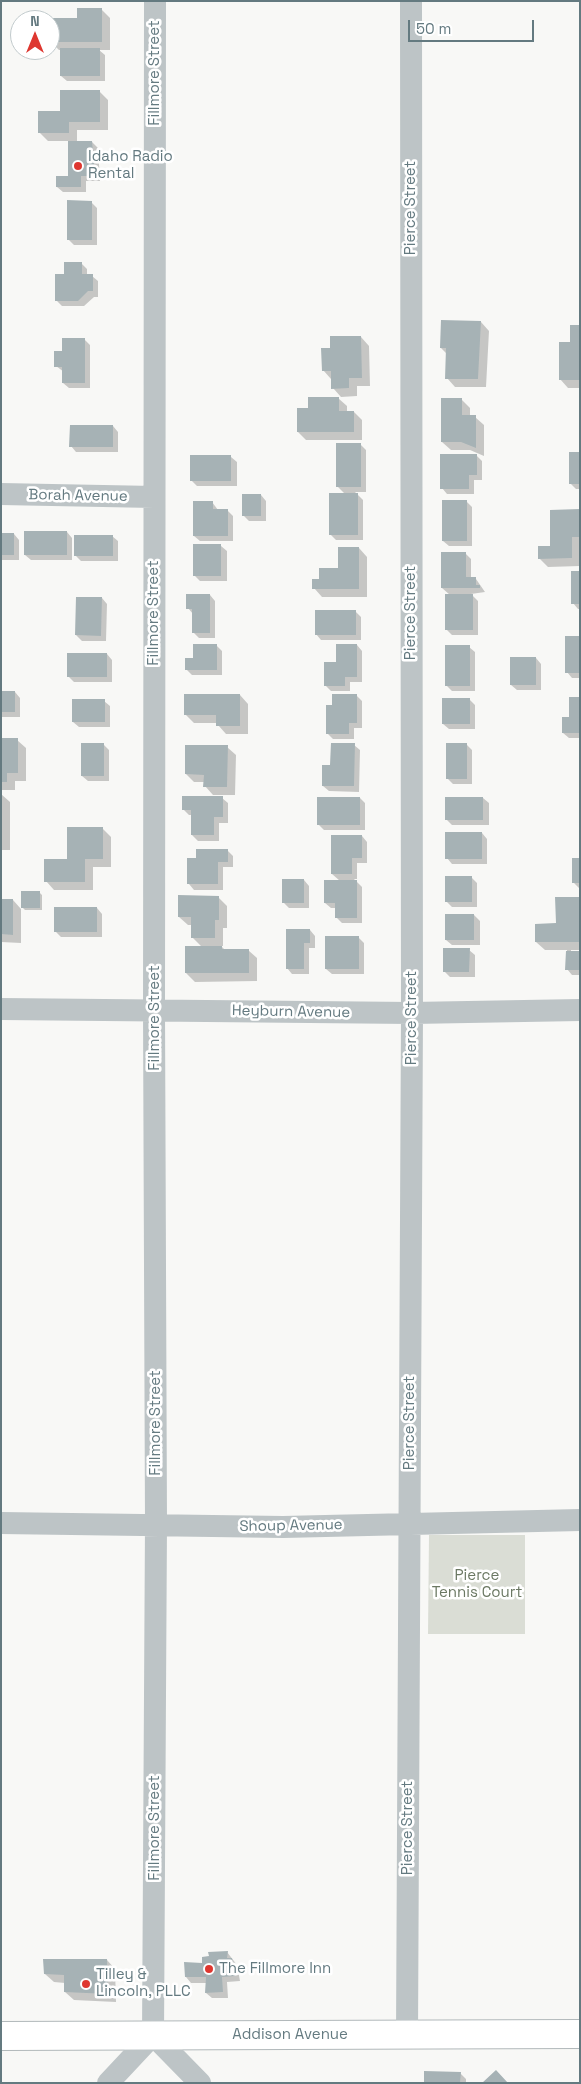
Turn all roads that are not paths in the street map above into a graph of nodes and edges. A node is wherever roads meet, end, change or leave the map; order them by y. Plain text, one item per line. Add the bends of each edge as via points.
1 (155, 1) edge
2 (411, 1) edge
3 (1, 494) edge
4 (154, 497) junction
5 (1, 1009) edge
6 (154, 1010) junction
7 (580, 1010) edge
8 (412, 1013) junction
9 (580, 1520) edge
10 (1, 1523) edge
11 (410, 1523) junction
12 (156, 1524) junction
13 (407, 2034) junction
14 (580, 2034) edge
15 (1, 2036) edge
16 (153, 2036) junction
17 (108, 2083) edge
18 (200, 2083) edge

1 - 4 street, Fillmore Street
2 - 8 street, Pierce Street
3 - 4 street, Borah Avenue
4 - 6 street, Fillmore Street
5 - 6 street, Heyburn Avenue
6 - 8 street, Heyburn Avenue
6 - 12 street, Fillmore Street
7 - 8 street, Heyburn Avenue
8 - 11 street, Pierce Street
9 - 11 street, Shoup Avenue
10 - 12 street, Shoup Avenue
11 - 12 street, Shoup Avenue via 283,1527
11 - 13 street, Pierce Street
12 - 16 street, Fillmore Street
13 - 14 main road, Addison Avenue
13 - 16 main road, Addison Avenue
15 - 16 main road, Addison Avenue
16 - 17 street
16 - 18 street

